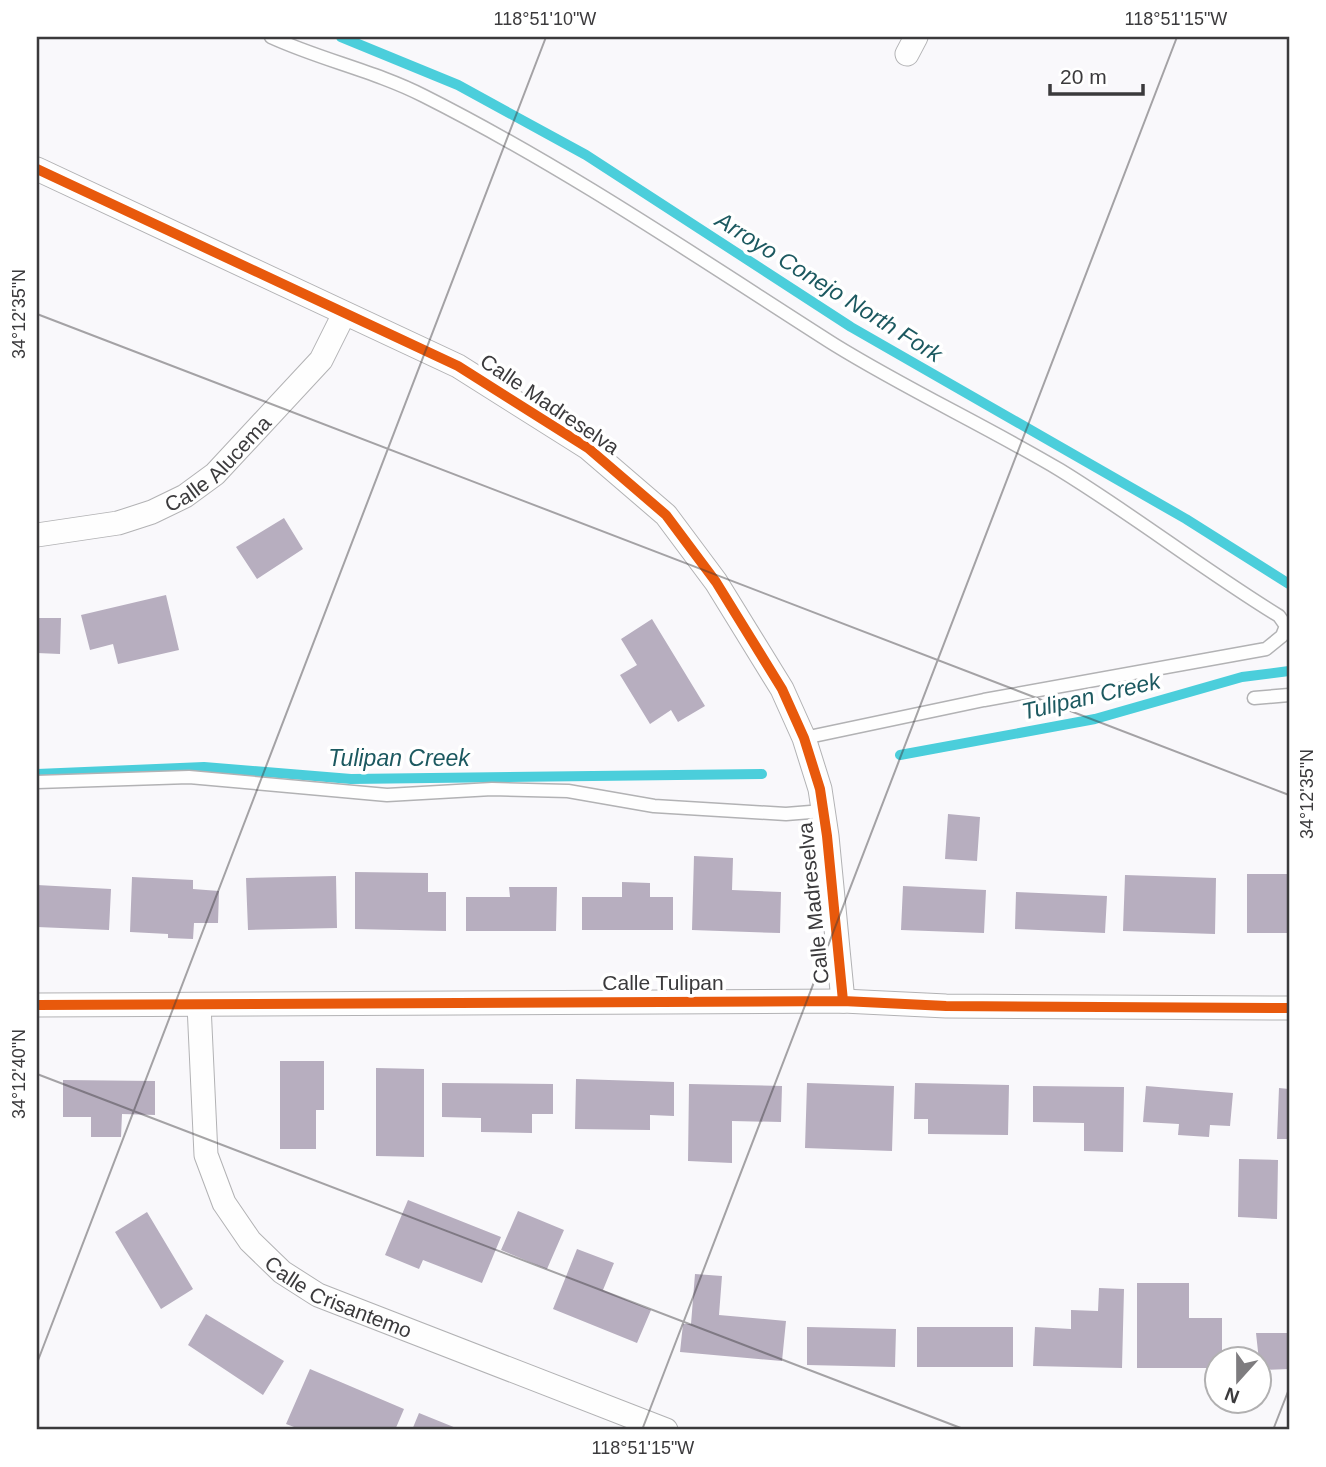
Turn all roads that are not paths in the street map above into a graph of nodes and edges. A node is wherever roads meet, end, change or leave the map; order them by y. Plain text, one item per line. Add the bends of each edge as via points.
1 (271, 37) edge
2 (37, 169) edge
3 (344, 314) junction
4 (37, 535) edge
5 (1289, 695) edge
6 (1254, 698) dead end
7 (804, 738) junction
8 (37, 782) edge
9 (823, 811) junction
10 (843, 1001) junction
11 (37, 1004) edge
12 (199, 1004) junction
13 (1289, 1008) edge
14 (666, 1430) edge

1 - 7 lane via 422,95 531,153 889,379 1058,469 1174,544 1286,626 1282,636 1266,649 894,717
2 - 3 street, Calle Madreselva
3 - 4 street, Calle Alucema via 321,360 215,474 195,489 152,512 118,523
3 - 7 street, Calle Madreselva via 458,366 518,401 588,448 667,515 730,603 782,689
5 - 6 lane
7 - 9 street, Calle Madreselva
8 - 9 lane via 189,777 387,795 492,789 568,791 654,807 786,814
9 - 10 street, Calle Madreselva
10 - 12 street, Calle Tulipan
10 - 13 street, Calle Tulipan
11 - 12 street, Calle Tulipan
12 - 14 street, Calle Crisantemo via 206,1155 224,1203 250,1241 282,1272 318,1295

